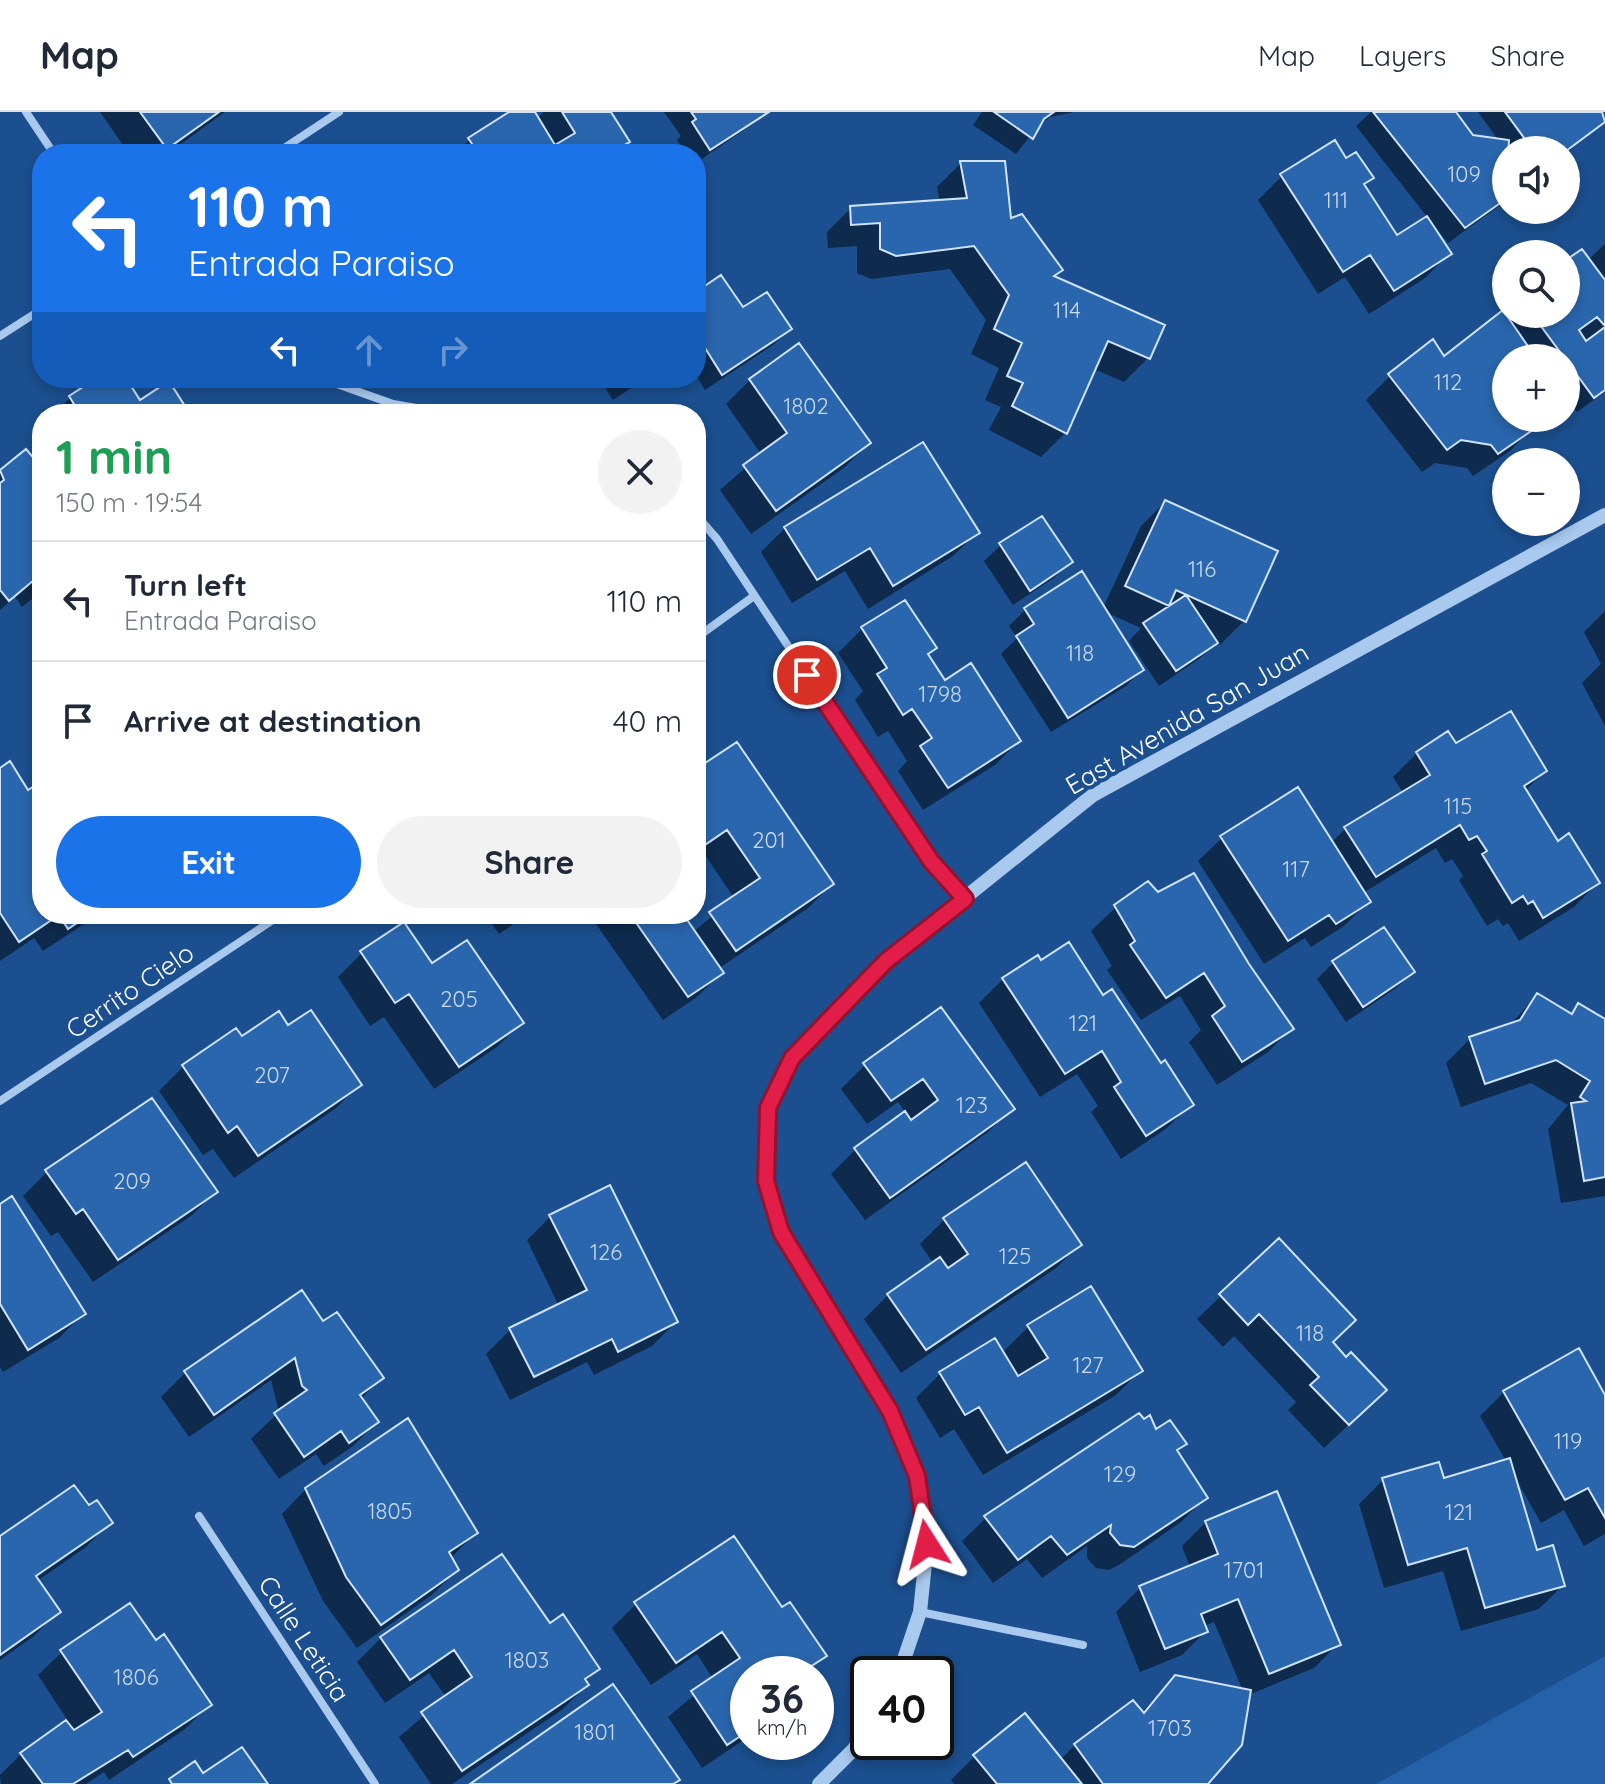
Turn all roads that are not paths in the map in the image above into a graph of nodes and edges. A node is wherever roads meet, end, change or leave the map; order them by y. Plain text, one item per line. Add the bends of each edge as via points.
1 (26, 112) edge
2 (339, 112) edge
3 (47, 144) edge
4 (290, 144) edge
5 (32, 315) edge
6 (0, 336) edge
7 (348, 388) edge
8 (393, 404) edge
9 (1605, 515) edge
10 (706, 526) edge
11 (754, 596) junction
12 (706, 631) edge
13 (965, 899) junction
14 (267, 924) edge
15 (0, 1101) edge
16 (199, 1516) dead end
17 (920, 1612) junction
18 (1083, 1645) dead end
19 (905, 1656) edge
20 (850, 1753) edge
21 (375, 1784) edge
22 (819, 1784) edge

1 - 3 street
2 - 4 street
5 - 6 street
7 - 8 street
9 - 13 street, East Avenida San Juan via 1093,795
10 - 11 street
11 - 12 street
11 - 13 street via 931,861
13 - 17 street, East Avenida San Juan via 886,961 792,1058 768,1108 766,1181 781,1232 890,1411 917,1476 927,1544
14 - 15 street, Cerrito Cielo
16 - 21 street, Calle Leticia
17 - 18 street
17 - 19 street, East Avenida San Juan
20 - 22 street

